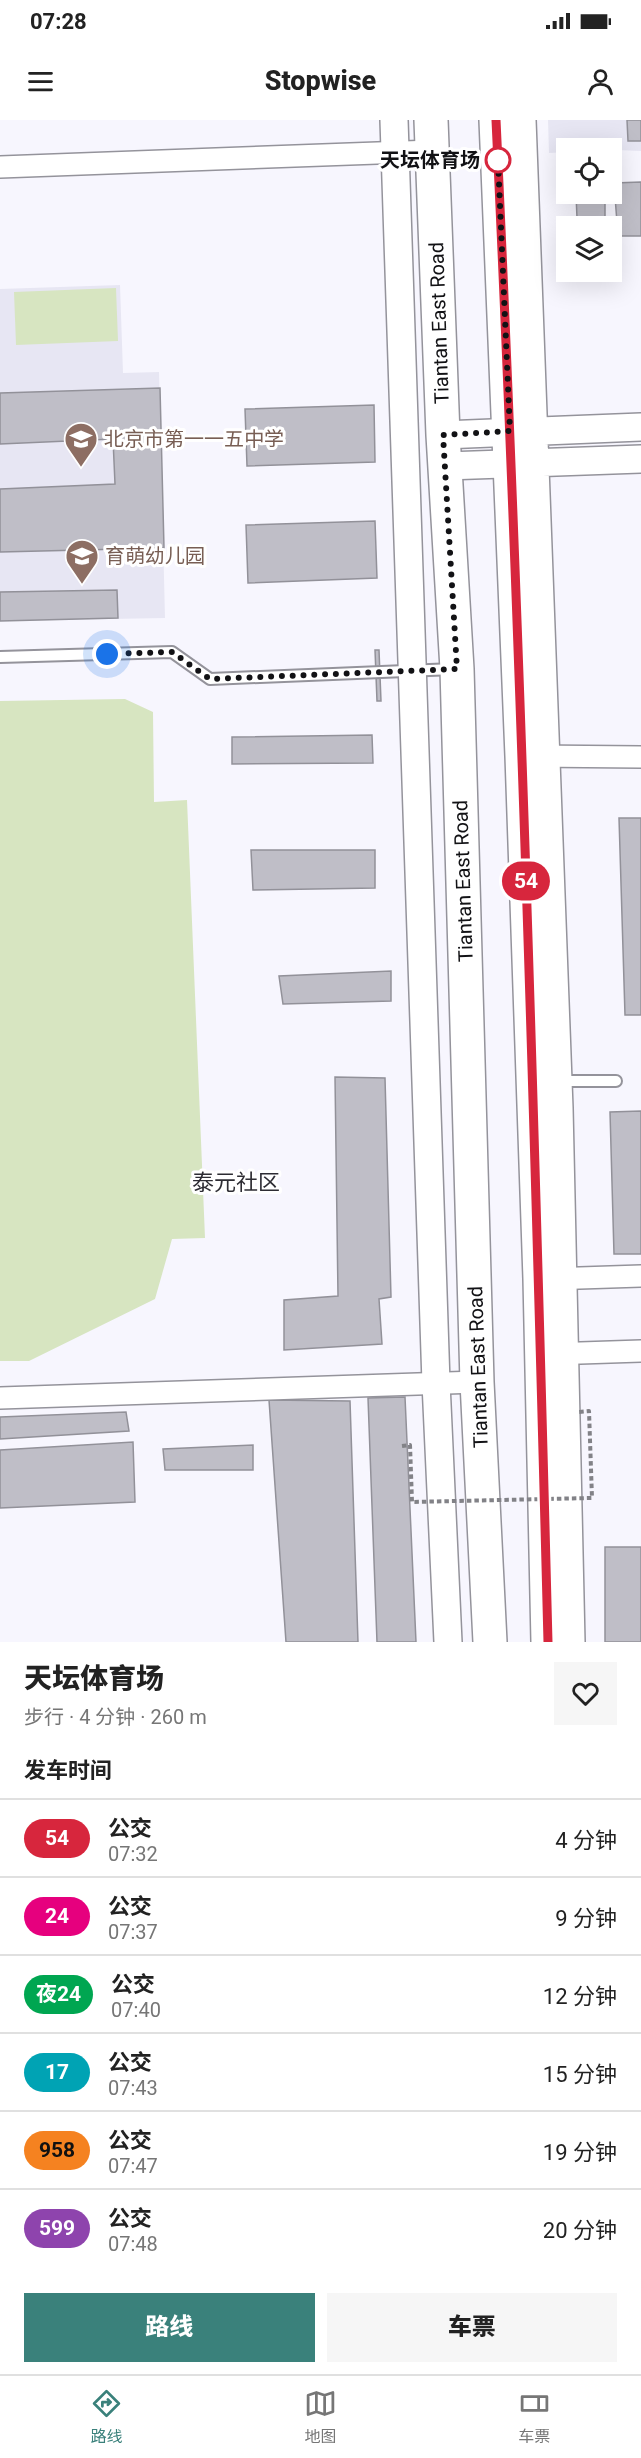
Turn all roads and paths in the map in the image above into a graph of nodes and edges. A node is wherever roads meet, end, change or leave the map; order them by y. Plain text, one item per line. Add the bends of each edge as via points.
1 (394, 120) edge
2 (496, 120) edge
3 (522, 120) edge
4 (431, 135) edge
5 (395, 152) junction
6 (0, 167) edge
7 (641, 427) edge
8 (522, 431) junction
9 (444, 450) junction
10 (641, 459) edge
11 (523, 464) junction
12 (0, 657) edge
13 (457, 669) junction
14 (412, 671) junction
15 (534, 756) junction
16 (641, 758) edge
17 (558, 1081) junction
18 (616, 1081) dead end
19 (641, 1276) edge
20 (551, 1279) junction
21 (641, 1351) edge
22 (553, 1354) junction
23 (477, 1382) junction
24 (436, 1383) junction
25 (0, 1398) edge
26 (578, 1412) dead end
27 (402, 1446) dead end
28 (448, 1642) edge
29 (490, 1642) edge
30 (548, 1642) edge
31 (571, 1642) edge

1 - 5 street
2 - 8 main road
3 - 8 street
4 - 5 street
4 - 9 main road, Tiantan East Road
5 - 6 street
5 - 14 street
7 - 8 street
8 - 9 street
8 - 11 main road
9 - 11 street
9 - 13 main road, Tiantan East Road
10 - 11 street
11 - 15 main road
12 - 14 lane via 172,652 210,679
13 - 14 lane
13 - 23 main road, Tiantan East Road
14 - 24 street
15 - 16 street
15 - 17 street
15 - 20 main road
17 - 18 lane
17 - 20 street
19 - 20 street
20 - 22 main road
21 - 22 street
22 - 30 main road
22 - 31 street
23 - 24 street
23 - 29 main road, Tiantan East Road
24 - 25 street
24 - 28 street
26 - 27 path, bridge via 589,1411 592,1498 412,1502 410,1445

